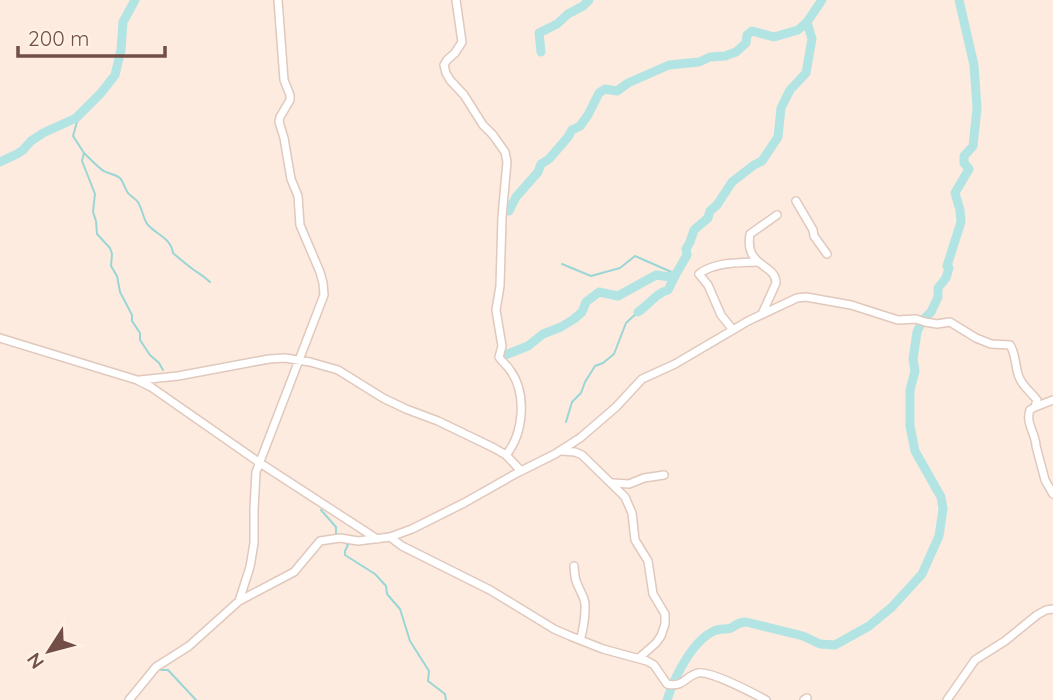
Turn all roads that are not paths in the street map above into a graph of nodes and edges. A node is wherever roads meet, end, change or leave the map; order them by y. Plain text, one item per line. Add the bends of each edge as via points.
1 (278, 0) edge
2 (456, 0) edge
3 (796, 201) dead end
4 (777, 215) dead end
5 (827, 254) dead end
6 (757, 262) junction
7 (762, 315) junction
8 (733, 330) junction
9 (0, 338) edge
10 (298, 360) junction
11 (137, 380) junction
12 (1053, 400) edge
13 (1035, 407) junction
14 (561, 450) junction
15 (506, 455) junction
16 (260, 463) junction
17 (521, 471) junction
18 (664, 475) dead end
19 (613, 483) junction
20 (1053, 494) edge
21 (390, 537) junction
22 (378, 539) junction
23 (574, 566) dead end
24 (239, 601) junction
25 (1053, 609) edge
26 (580, 640) junction
27 (639, 658) junction
28 (129, 700) edge
29 (766, 700) edge
30 (947, 700) edge

1 - 10 street via 284,80 290,95 279,122 298,196 300,225 312,249 324,295
2 - 15 street via 462,42 444,65 446,73 505,152 507,162 496,310 502,346 499,357 512,374 522,403 516,440
3 - 5 street
4 - 6 street via 750,234
6 - 7 street via 776,277
6 - 8 street via 722,265 699,274
7 - 8 street
7 - 13 street via 806,297 898,320 950,322 991,344 1010,345 1019,378 1037,400
8 - 14 street via 639,382 584,435
9 - 11 street
10 - 11 street via 269,359
10 - 15 street via 338,370 383,398
10 - 16 street
11 - 16 street
12 - 13 street
13 - 20 street via 1028,420
14 - 17 street
14 - 19 street via 582,454
15 - 17 street
16 - 22 street
16 - 24 street via 255,475 253,554
17 - 21 street
18 - 19 street
19 - 27 street via 632,513 635,540 648,561 653,594 665,614 662,636
21 - 22 street
21 - 26 street
22 - 24 street via 320,541 294,572
23 - 26 street via 574,581 585,608
24 - 28 street via 189,646 156,667
25 - 30 street via 1037,615 975,660
26 - 27 street
27 - 29 street via 654,665 667,684 706,674

